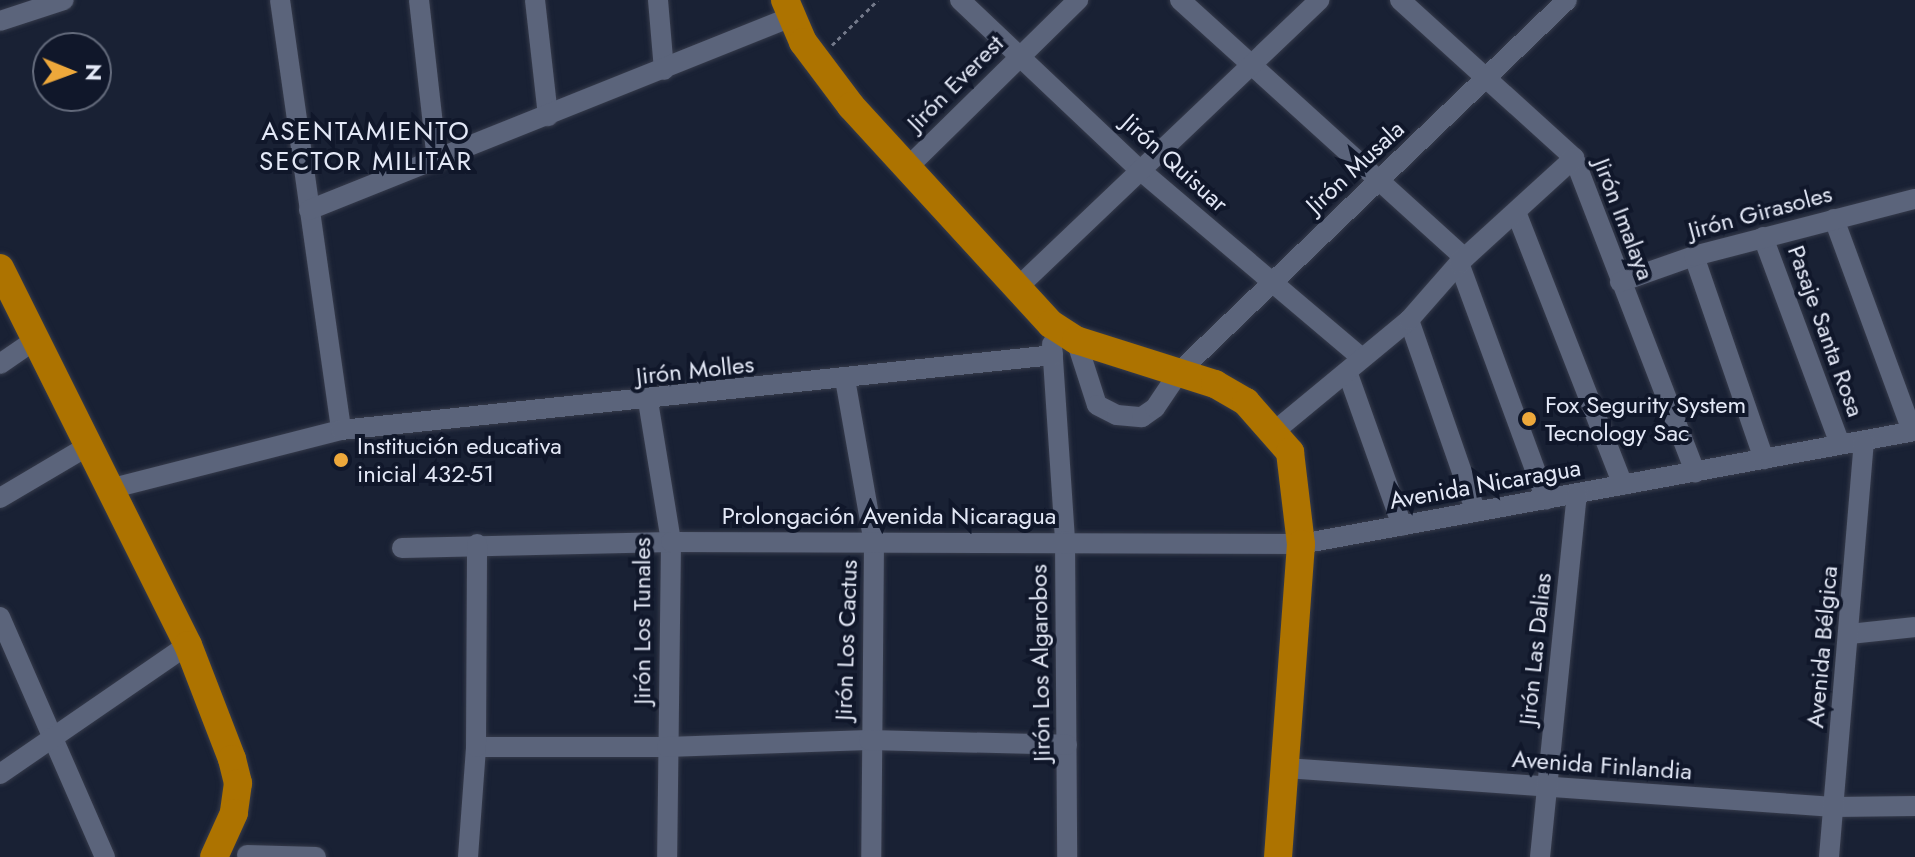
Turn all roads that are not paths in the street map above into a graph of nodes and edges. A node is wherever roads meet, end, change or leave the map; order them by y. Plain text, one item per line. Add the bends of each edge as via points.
1 (64, 0) edge
2 (280, 0) edge
3 (419, 0) edge
4 (535, 0) edge
5 (658, 0) edge
6 (960, 0) edge
7 (1078, 0) edge
8 (1180, 0) edge
9 (1320, 0) edge
10 (1400, 0) edge
11 (1568, 1) edge
12 (788, 9) edge
13 (0, 21) edge
14 (1022, 53) junction
15 (1250, 65) junction
16 (664, 70) junction
17 (1486, 78) junction
18 (548, 116) junction
19 (1574, 158) junction
20 (437, 161) junction
21 (905, 170) junction
22 (1140, 170) junction
23 (1379, 181) junction
24 (1915, 199) edge
25 (309, 210) junction
26 (1516, 212) junction
27 (1834, 219) junction
28 (1763, 237) junction
29 (1694, 256) junction
30 (1462, 260) junction
31 (0, 268) edge
32 (1271, 281) junction
33 (1620, 282) junction
34 (1016, 289) junction
35 (1409, 320) junction
36 (35, 340) junction
37 (1065, 348) junction
38 (0, 364) edge
39 (1355, 366) junction
40 (1180, 371) junction
41 (845, 379) junction
42 (648, 401) junction
43 (341, 430) junction
44 (1276, 430) junction
45 (1914, 431) edge
46 (1864, 441) junction
47 (1840, 444) junction
48 (88, 446) junction
49 (1764, 459) junction
50 (1695, 472) junction
51 (1623, 485) junction
52 (113, 488) junction
53 (1577, 494) junction
54 (0, 498) edge
55 (1546, 500) junction
56 (1476, 512) junction
57 (1402, 526) junction
58 (1065, 541) junction
59 (671, 542) junction
60 (874, 543) junction
61 (477, 544) junction
62 (1301, 544) junction
63 (402, 548) dead end
64 (0, 617) edge
65 (1915, 627) edge
66 (1850, 634) junction
67 (188, 645) junction
68 (54, 736) junction
69 (869, 740) junction
70 (1067, 745) junction
71 (476, 747) junction
72 (667, 747) junction
73 (1286, 768) junction
74 (0, 774) edge
75 (1546, 787) junction
76 (1915, 806) edge
77 (1834, 807) junction
78 (220, 846) edge
79 (247, 856) edge
80 (105, 857) edge
81 (316, 857) edge
82 (468, 857) edge
83 (667, 857) edge
84 (871, 857) edge
85 (1067, 857) edge
86 (1278, 857) edge
87 (1540, 857) edge
88 (1829, 857) edge

1 - 13 street
2 - 25 street
3 - 20 street
4 - 18 street
5 - 16 street
6 - 14 street, Jirón Quisuar
7 - 14 street, Jirón Everest
8 - 15 street
9 - 15 street
10 - 17 street, Jirón Imalaya
11 - 17 street, Jirón Musala
12 - 16 street
12 - 21 highway via 815,61
14 - 21 street, Jirón Everest
14 - 22 street, Jirón Quisuar
15 - 22 street
15 - 23 street
16 - 18 street
17 - 19 street, Jirón Imalaya
17 - 23 street, Jirón Musala
18 - 20 street
19 - 26 street
19 - 33 street, Jirón Imalaya
20 - 25 street
21 - 34 highway
22 - 32 street, Jirón Quisuar
22 - 34 street
23 - 30 street
23 - 32 street, Jirón Musala
24 - 27 street, Jirón Girasoles
25 - 43 street
26 - 30 street
26 - 51 street
27 - 28 street, Jirón Girasoles
27 - 45 street
28 - 29 street, Jirón Girasoles
28 - 47 street, Pasaje Santa Rosa
29 - 33 street, Jirón Girasoles
29 - 49 street
30 - 35 street
30 - 55 street
31 - 36 highway
32 - 39 street, Jirón Quisuar
32 - 40 street, Jirón Musala
33 - 50 street, Jirón Imalaya
34 - 37 highway via 1051,324
35 - 39 street
35 - 56 street
36 - 38 street
36 - 48 highway
37 - 40 highway
37 - 40 street, Jirón Musala via 1097,405 1117,415 1142,417 1155,408
37 - 41 street, Jirón Molles
37 - 58 street, Jirón Los Algarobos
39 - 44 street
39 - 57 street
40 - 44 highway via 1246,402
41 - 42 street, Jirón Molles
41 - 60 street, Jirón Los Cactus
42 - 43 street, Jirón Molles
42 - 59 street, Jirón Los Tunales
43 - 52 street, Jirón Molles
44 - 62 highway via 1290,452
45 - 46 street, Avenida Nicaragua
46 - 47 street, Avenida Nicaragua
46 - 66 street, Avenida Bélgica
47 - 49 street, Avenida Nicaragua
48 - 52 highway
48 - 54 street
49 - 50 street, Avenida Nicaragua
50 - 51 street, Avenida Nicaragua
51 - 53 street, Avenida Nicaragua
52 - 67 highway
53 - 55 street, Avenida Nicaragua
53 - 75 street, Jirón Las Dalias
55 - 56 street, Avenida Nicaragua
56 - 57 street, Avenida Nicaragua
57 - 62 street, Avenida Nicaragua
58 - 60 street, Prolongación Avenida Nicaragua
58 - 62 street, Prolongación Avenida Nicaragua
58 - 70 street, Jirón Los Algarobos
59 - 60 street, Prolongación Avenida Nicaragua
59 - 61 street, Prolongación Avenida Nicaragua
59 - 72 street, Jirón Los Tunales
60 - 69 street, Jirón Los Cactus
61 - 63 street, Prolongación Avenida Nicaragua
61 - 71 street
62 - 73 highway
64 - 68 street
65 - 66 street
66 - 77 street, Avenida Bélgica
67 - 68 street
67 - 78 highway via 238,783
68 - 74 street
68 - 80 street
69 - 70 street
69 - 72 street
69 - 84 street, Jirón Los Cactus
70 - 85 street, Jirón Los Algarobos
71 - 72 street
71 - 82 street
72 - 83 street, Jirón Los Tunales
73 - 75 street, Avenida Finlandia
73 - 86 highway
75 - 77 street, Avenida Finlandia
75 - 87 street, Jirón Las Dalias
76 - 77 street, Avenida Finlandia
77 - 88 street, Avenida Bélgica
78 - 79 street
79 - 81 street

